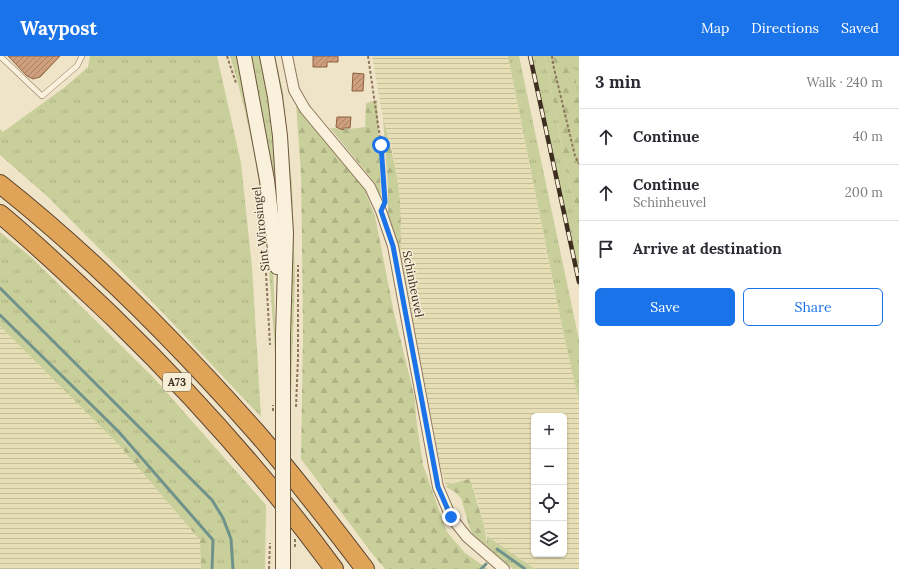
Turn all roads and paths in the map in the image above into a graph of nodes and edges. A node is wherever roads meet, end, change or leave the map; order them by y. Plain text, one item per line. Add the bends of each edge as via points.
1 (0, 56) edge
2 (82, 56) edge
3 (227, 56) edge
4 (244, 56) edge
5 (267, 56) edge
6 (287, 56) edge
7 (368, 56) edge
8 (552, 56) edge
9 (236, 84) dead end
10 (579, 164) edge
11 (0, 184) edge
12 (381, 211) junction
13 (0, 214) edge
14 (266, 266) dead end
15 (283, 335) junction
16 (270, 350) dead end
17 (283, 569) edge
18 (334, 569) edge
19 (365, 569) edge
20 (504, 569) edge

1 - 2 lane via 42,96 77,66
3 - 9 path
4 - 15 main road, Sint Wirosingel via 267,180
5 - 15 main road, Sint Wirosingel via 275,97 283,174 286,233
6 - 12 street, Schinheuvel via 294,90 305,109 370,187
7 - 12 path via 381,145 385,202
8 - 10 path
11 - 19 highway, A73 via 84,256 149,318 256,433
12 - 20 street, Schinheuvel via 393,246 438,487 451,517 466,537
13 - 18 highway, A73 via 74,279 156,360 230,439 300,523
14 - 16 path, Sint Wirosingel
15 - 17 main road, Sint Wirosingel, bridge

